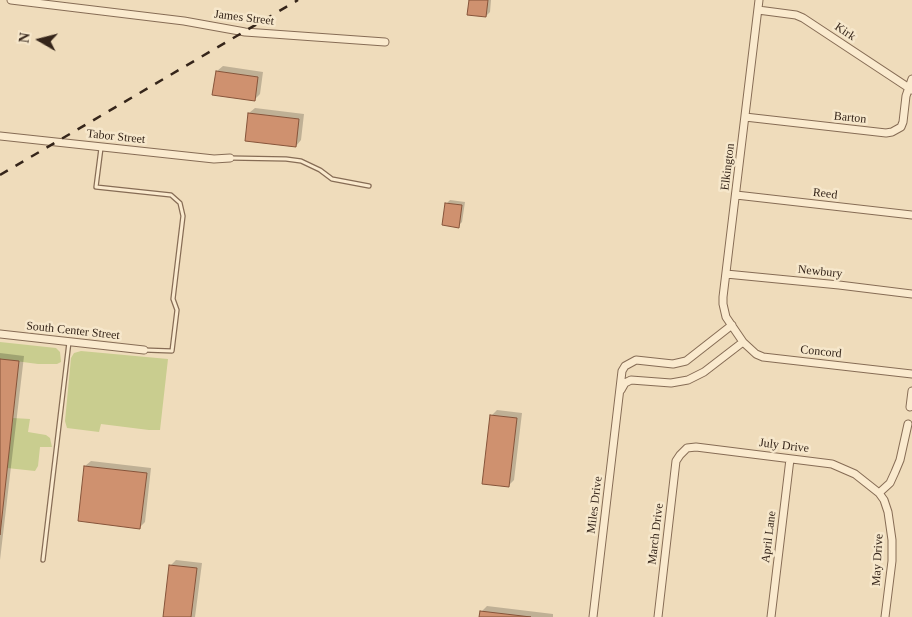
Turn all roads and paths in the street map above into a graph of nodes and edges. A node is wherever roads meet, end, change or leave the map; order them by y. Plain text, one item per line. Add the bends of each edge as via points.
1 (11, 0) edge
2 (759, 0) edge
3 (40, 2) edge
4 (758, 10) junction
5 (385, 42) dead end
6 (912, 79) edge
7 (910, 89) edge
8 (745, 117) junction
9 (0, 136) edge
10 (101, 146) junction
11 (230, 158) joint
12 (369, 186) dead end
13 (736, 195) junction
14 (912, 215) edge
15 (726, 274) junction
16 (912, 294) edge
17 (732, 325) junction
18 (0, 334) edge
19 (738, 334) joint
20 (69, 341) junction
21 (743, 342) junction
22 (144, 350) joint
23 (912, 374) edge
24 (912, 391) edge
25 (619, 395) junction
26 (910, 407) dead end
27 (908, 424) dead end
28 (680, 455) joint
29 (790, 459) junction
30 (879, 493) junction
31 (43, 560) dead end
32 (593, 617) edge
33 (658, 617) edge
34 (771, 617) edge
35 (885, 617) edge

1 - 3 street, James Street
2 - 4 street, Elkington
3 - 5 street, James Street via 245,32
4 - 7 street, Kirk via 803,18
4 - 8 street, Elkington
6 - 7 street, Barton
7 - 8 street, Barton via 901,127 892,132
8 - 13 street, Elkington
9 - 10 street, Tabor Street
10 - 11 street, Tabor Street
10 - 22 lane via 96,187 171,195 180,204 183,216 173,299 177,310 172,351
11 - 12 lane via 302,161 332,179
13 - 14 street, Reed
13 - 15 street, Elkington
15 - 16 street, Newbury
15 - 17 street, Elkington via 723,304
17 - 19 street, Elkington
17 - 25 street, Miles Drive via 686,361 673,364 631,362 622,371
18 - 20 street, South Center Street
19 - 21 street, Concord
20 - 22 street, South Center Street
20 - 31 lane
21 - 23 street, Concord via 763,357
21 - 25 street via 688,380 671,383 631,380
24 - 26 street
25 - 32 street, Miles Drive
27 - 30 street via 895,472
28 - 29 street, July Drive via 687,448 696,447
28 - 33 street, March Drive via 676,461
29 - 30 street, July Drive via 844,468
29 - 34 street, April Lane
30 - 35 street, May Drive via 888,512 892,540

